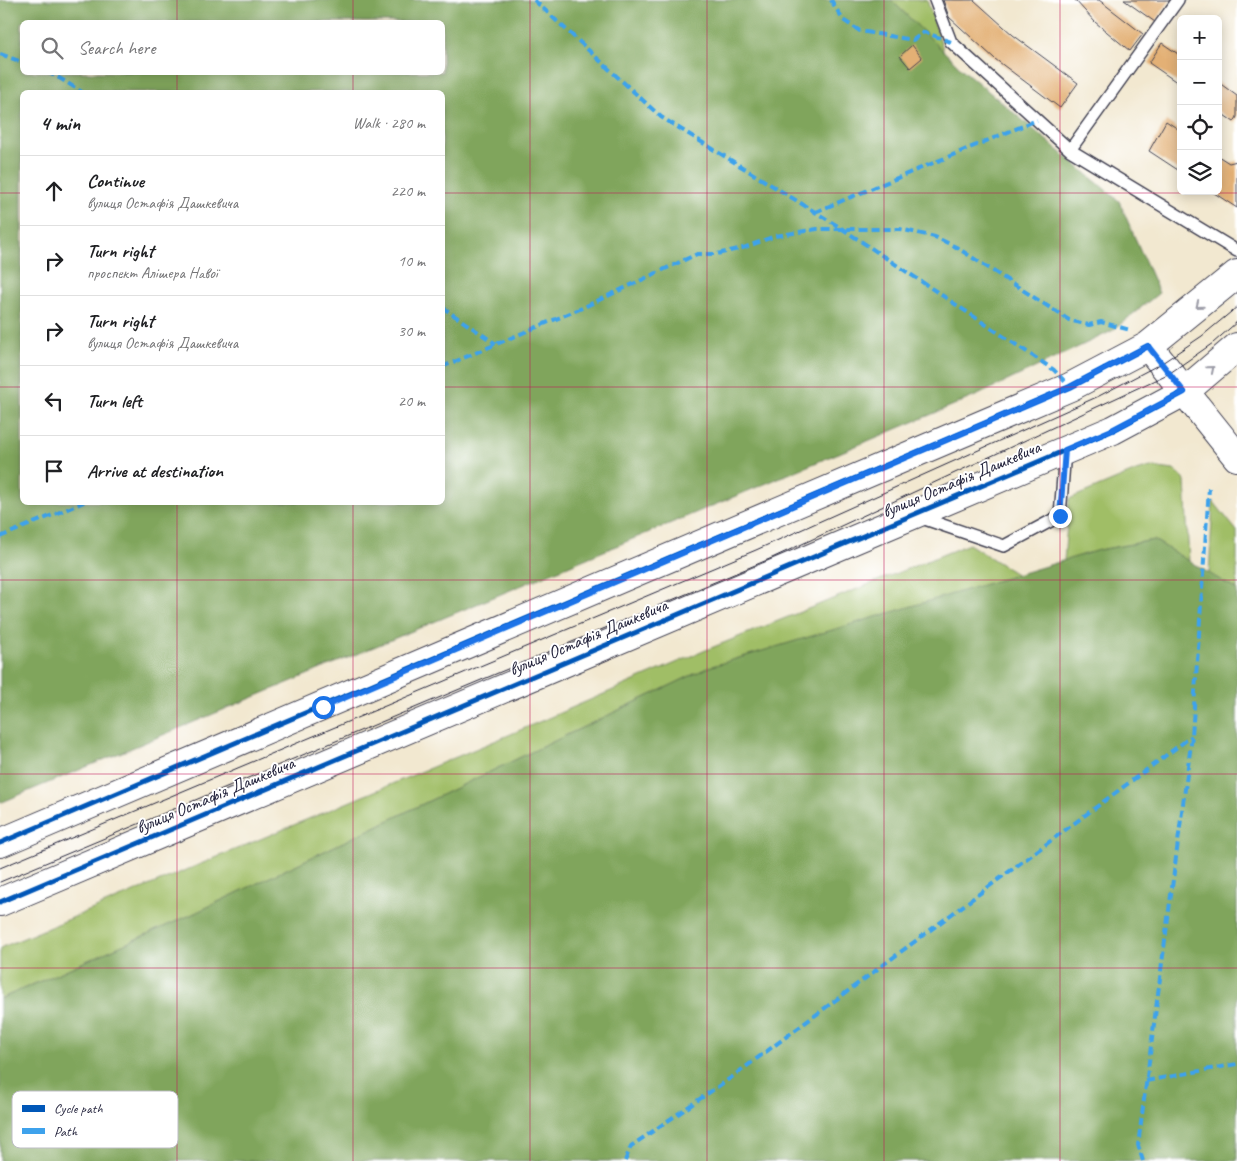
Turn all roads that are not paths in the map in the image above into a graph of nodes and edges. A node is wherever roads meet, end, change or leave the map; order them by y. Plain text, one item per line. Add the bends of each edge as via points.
1 (935, 0) edge
2 (1178, 0) edge
3 (1070, 150) junction
4 (1237, 251) edge
5 (1237, 274) edge
6 (1148, 346) junction
7 (1237, 347) edge
8 (1184, 392) junction
9 (1065, 450) junction
10 (1237, 457) edge
11 (912, 515) junction
12 (0, 843) edge
13 (0, 902) edge

1 - 3 lane via 951,42
2 - 3 lane
3 - 4 lane
5 -> 6 street
6 - 8 street
6 - 12 street via 1070,387
8 -> 7 street, вулиця Остафія Дашкевича
8 - 9 street, вулиця Остафія Дашкевича via 1112,430
8 - 10 street
9 - 11 street, вулиця Остафія Дашкевича
9 - 11 lane via 1060,516 1004,546
11 - 13 street, вулиця Остафія Дашкевича

